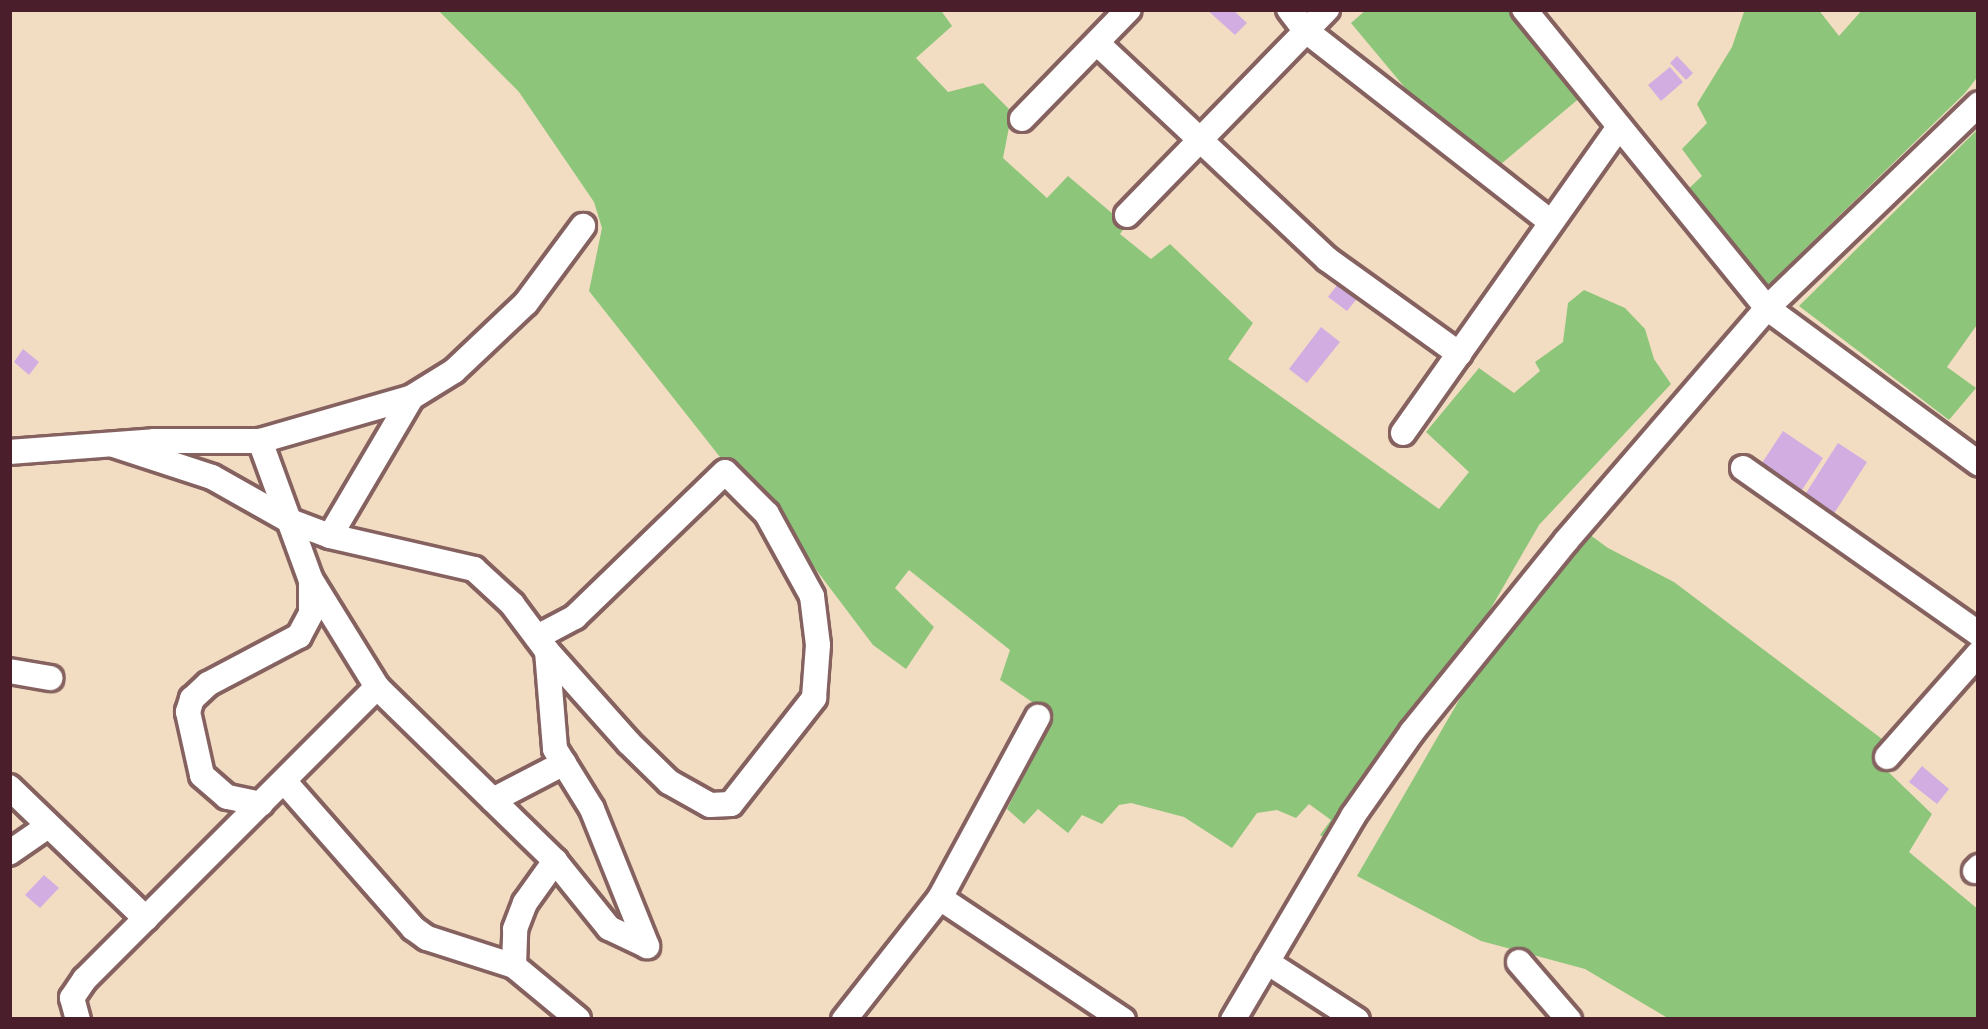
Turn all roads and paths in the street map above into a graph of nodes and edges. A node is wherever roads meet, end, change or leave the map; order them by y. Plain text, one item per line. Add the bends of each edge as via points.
1 (1129, 9) edge
2 (1289, 9) edge
3 (1328, 9) edge
4 (1524, 9) edge
5 (1305, 30) junction
6 (1097, 43) junction
7 (1979, 104) edge
8 (1022, 119) dead end
9 (1619, 128) junction
10 (1200, 140) junction
11 (1127, 214) dead end
12 (1551, 222) junction
13 (583, 226) dead end
14 (1767, 308) junction
15 (1459, 354) junction
16 (412, 398) junction
17 (1403, 433) dead end
18 (260, 441) junction
19 (114, 445) junction
20 (9, 452) edge
21 (1979, 464) edge
22 (1743, 468) dead end
23 (290, 521) junction
24 (330, 536) junction
25 (311, 580) junction
26 (1979, 634) edge
27 (542, 644) junction
28 (1979, 653) edge
29 (9, 671) edge
30 (50, 678) dead end
31 (377, 687) junction
32 (1038, 717) dead end
33 (1887, 758) dead end
34 (564, 763) junction
35 (284, 781) junction
36 (9, 787) edge
37 (494, 800) junction
38 (260, 805) junction
39 (48, 826) junction
40 (9, 853) edge
41 (555, 861) junction
42 (940, 898) junction
43 (146, 919) junction
44 (1267, 962) junction
45 (1520, 962) dead end
46 (514, 966) junction
47 (578, 1019) edge
48 (78, 1020) edge
49 (844, 1020) edge
50 (1123, 1020) edge
51 (1233, 1020) edge
52 (1357, 1020) edge
53 (1569, 1020) edge

1 - 6 street
2 - 5 street
3 - 5 street
4 - 9 street
5 - 10 street
5 - 12 street
6 - 8 street
6 - 10 street
7 - 14 street
9 - 12 street
9 - 14 street
10 - 11 street
10 - 15 street via 1327,260
12 - 15 street
13 - 16 street via 526,303 454,371
14 - 21 street
14 - 44 street via 1412,732
15 - 17 street
16 - 18 street
16 - 24 street
18 - 19 street
18 - 23 street
19 - 20 street
19 - 23 street via 212,477
22 - 26 street
23 - 24 street
23 - 25 street
24 - 27 street via 474,568
25 - 31 street
25 - 38 street via 311,613 299,636 208,684 188,712 202,775 227,796
27 - 27 street via 669,782 716,807 731,804 814,698 812,596 767,514 725,472
27 - 34 street via 550,727
28 - 33 street
29 - 30 street
31 - 35 street
31 - 37 street
32 - 42 street
34 - 37 street
34 - 41 street via 592,809 646,946 609,928
35 - 38 street
35 - 46 street via 412,928
36 - 39 street
37 - 41 street
38 - 43 street
39 - 40 street
39 - 43 street
41 - 46 street via 520,916
42 - 49 street
42 - 50 street
43 - 48 street via 72,998
44 - 51 street
44 - 52 street
45 - 53 street
46 - 47 street

